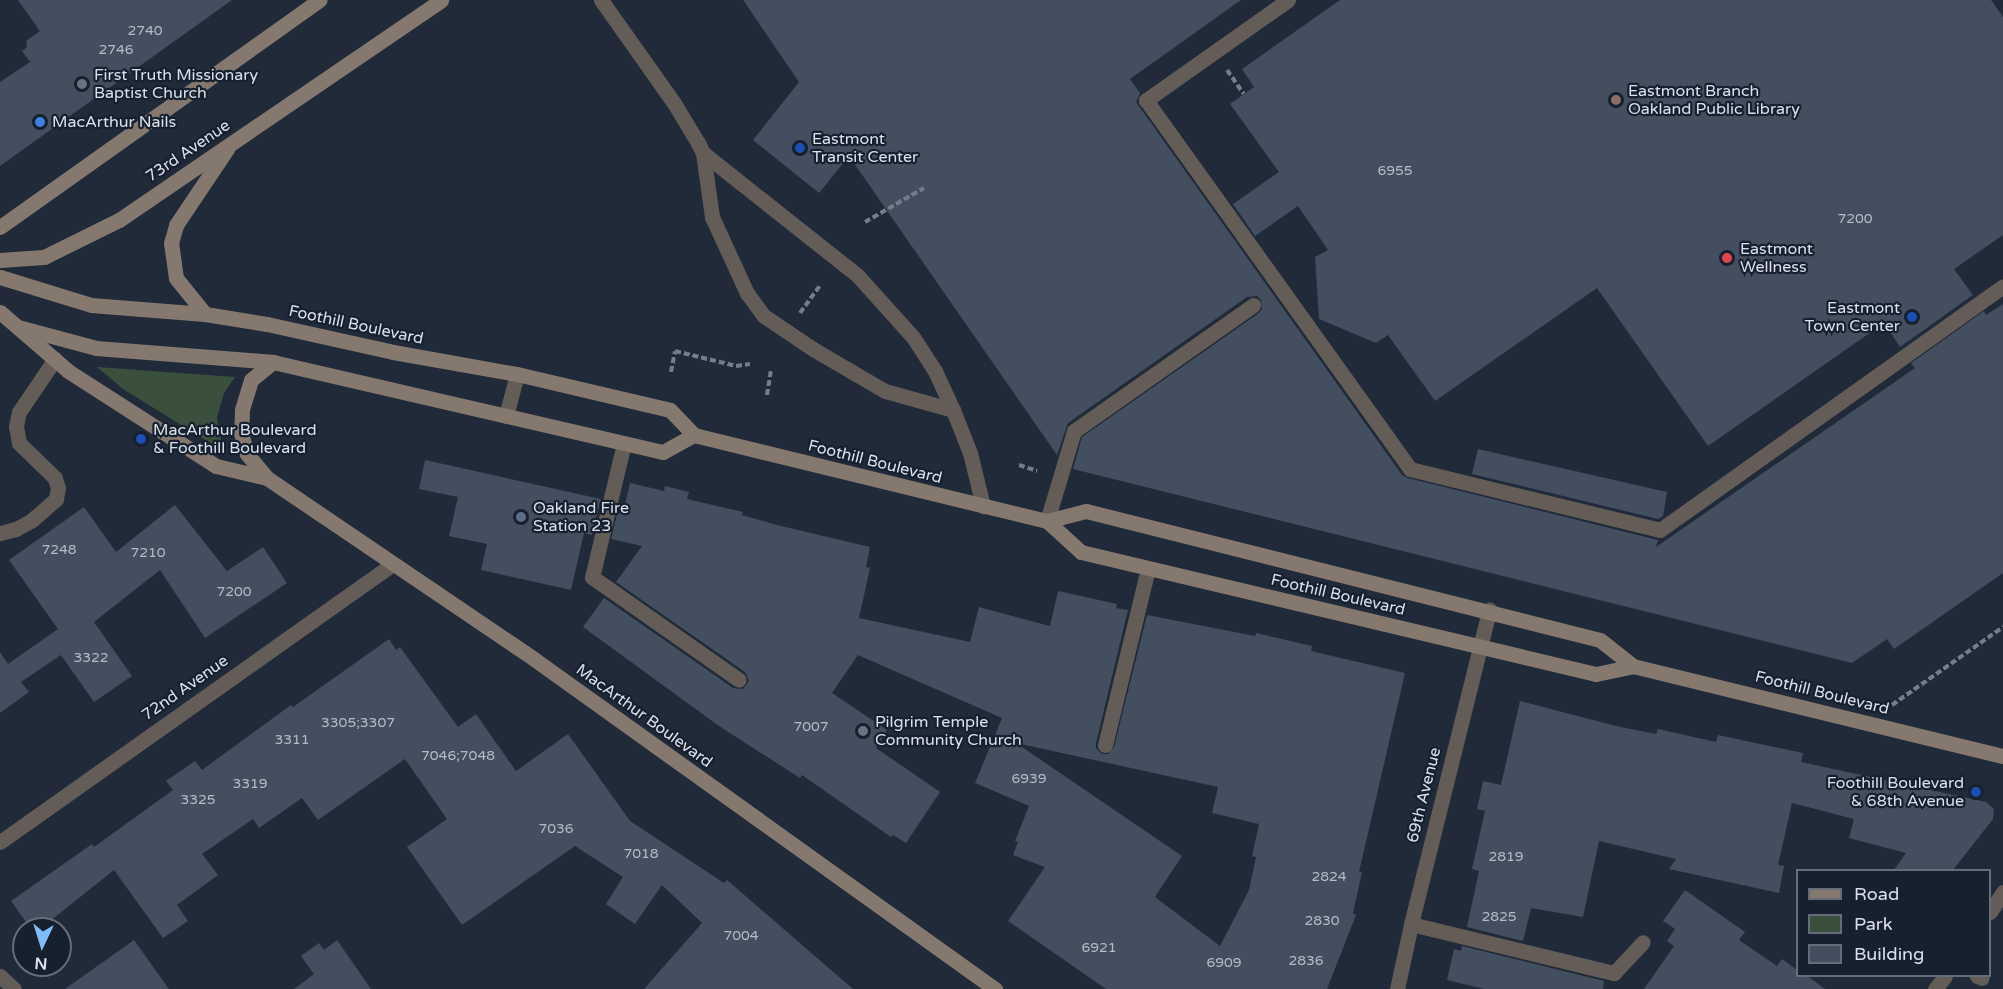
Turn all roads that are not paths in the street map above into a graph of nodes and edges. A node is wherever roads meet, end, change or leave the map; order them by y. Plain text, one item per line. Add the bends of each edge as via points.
1 (319, 0) edge
2 (441, 0) edge
3 (602, 0) edge
4 (1288, 0) edge
5 (231, 143) junction
6 (703, 153) junction
7 (0, 226) edge
8 (0, 260) edge
9 (0, 277) edge
10 (2003, 286) edge
11 (1253, 305) dead end
12 (0, 312) edge
13 (205, 314) junction
14 (18, 327) junction
15 (55, 359) junction
16 (273, 362) junction
17 (517, 374) junction
18 (953, 410) junction
19 (506, 416) junction
20 (694, 435) junction
21 (624, 443) junction
22 (267, 478) junction
23 (983, 506) junction
24 (1047, 521) junction
25 (0, 533) edge
26 (392, 564) junction
27 (1148, 569) junction
28 (1489, 610) junction
29 (1479, 647) junction
30 (1633, 666) junction
31 (739, 680) dead end
32 (1105, 745) dead end
33 (2003, 756) edge
34 (0, 842) edge
35 (2003, 892) edge
36 (1991, 909) edge
37 (1411, 924) junction
38 (1643, 942) dead end
39 (0, 976) edge
40 (14, 989) edge
41 (995, 989) edge
42 (1397, 989) edge

1 - 7 main road
2 - 5 main road, 73rd Avenue
3 - 6 street via 674,103
4 - 10 street via 1146,100 1410,469 1660,530
5 - 8 main road, 73rd Avenue via 119,220 44,257
5 - 13 main road via 176,225 171,243 176,278
6 - 18 street via 858,276 913,337
6 - 18 street via 712,218 747,293 764,315 885,391
9 - 13 main road, Foothill Boulevard via 91,305
11 - 24 street via 1074,431
12 - 14 main road, MacArthur Boulevard
13 - 17 main road, Foothill Boulevard
14 - 15 main road, MacArthur Boulevard
14 - 16 main road via 96,348
15 - 22 main road, MacArthur Boulevard via 216,466
15 - 25 street via 19,412 16,426 19,443 55,478 56,499 32,520
16 - 19 main road
16 - 22 main road, MacArthur Boulevard via 251,380 241,433 247,454
17 - 19 street
17 - 20 main road, Foothill Boulevard via 670,410
18 - 23 street via 970,453
19 - 21 main road
20 - 21 main road via 663,452
20 - 23 main road, Foothill Boulevard
21 - 31 street via 592,577
22 - 26 main road, MacArthur Boulevard
23 - 24 main road, Foothill Boulevard
24 - 27 main road, Foothill Boulevard via 1081,552
24 - 28 main road, Foothill Boulevard via 1086,511
26 - 34 street, 72nd Avenue
26 - 41 main road, MacArthur Boulevard via 534,659
27 - 29 main road, Foothill Boulevard
27 - 32 street
28 - 29 street, 69th Avenue
28 - 30 main road, Foothill Boulevard via 1600,640
29 - 30 main road, Foothill Boulevard via 1596,674
29 - 37 street, 69th Avenue
30 - 33 main road, Foothill Boulevard
35 - 36 street
37 - 38 street via 1614,973
37 - 42 street, 69th Avenue
39 - 40 street

